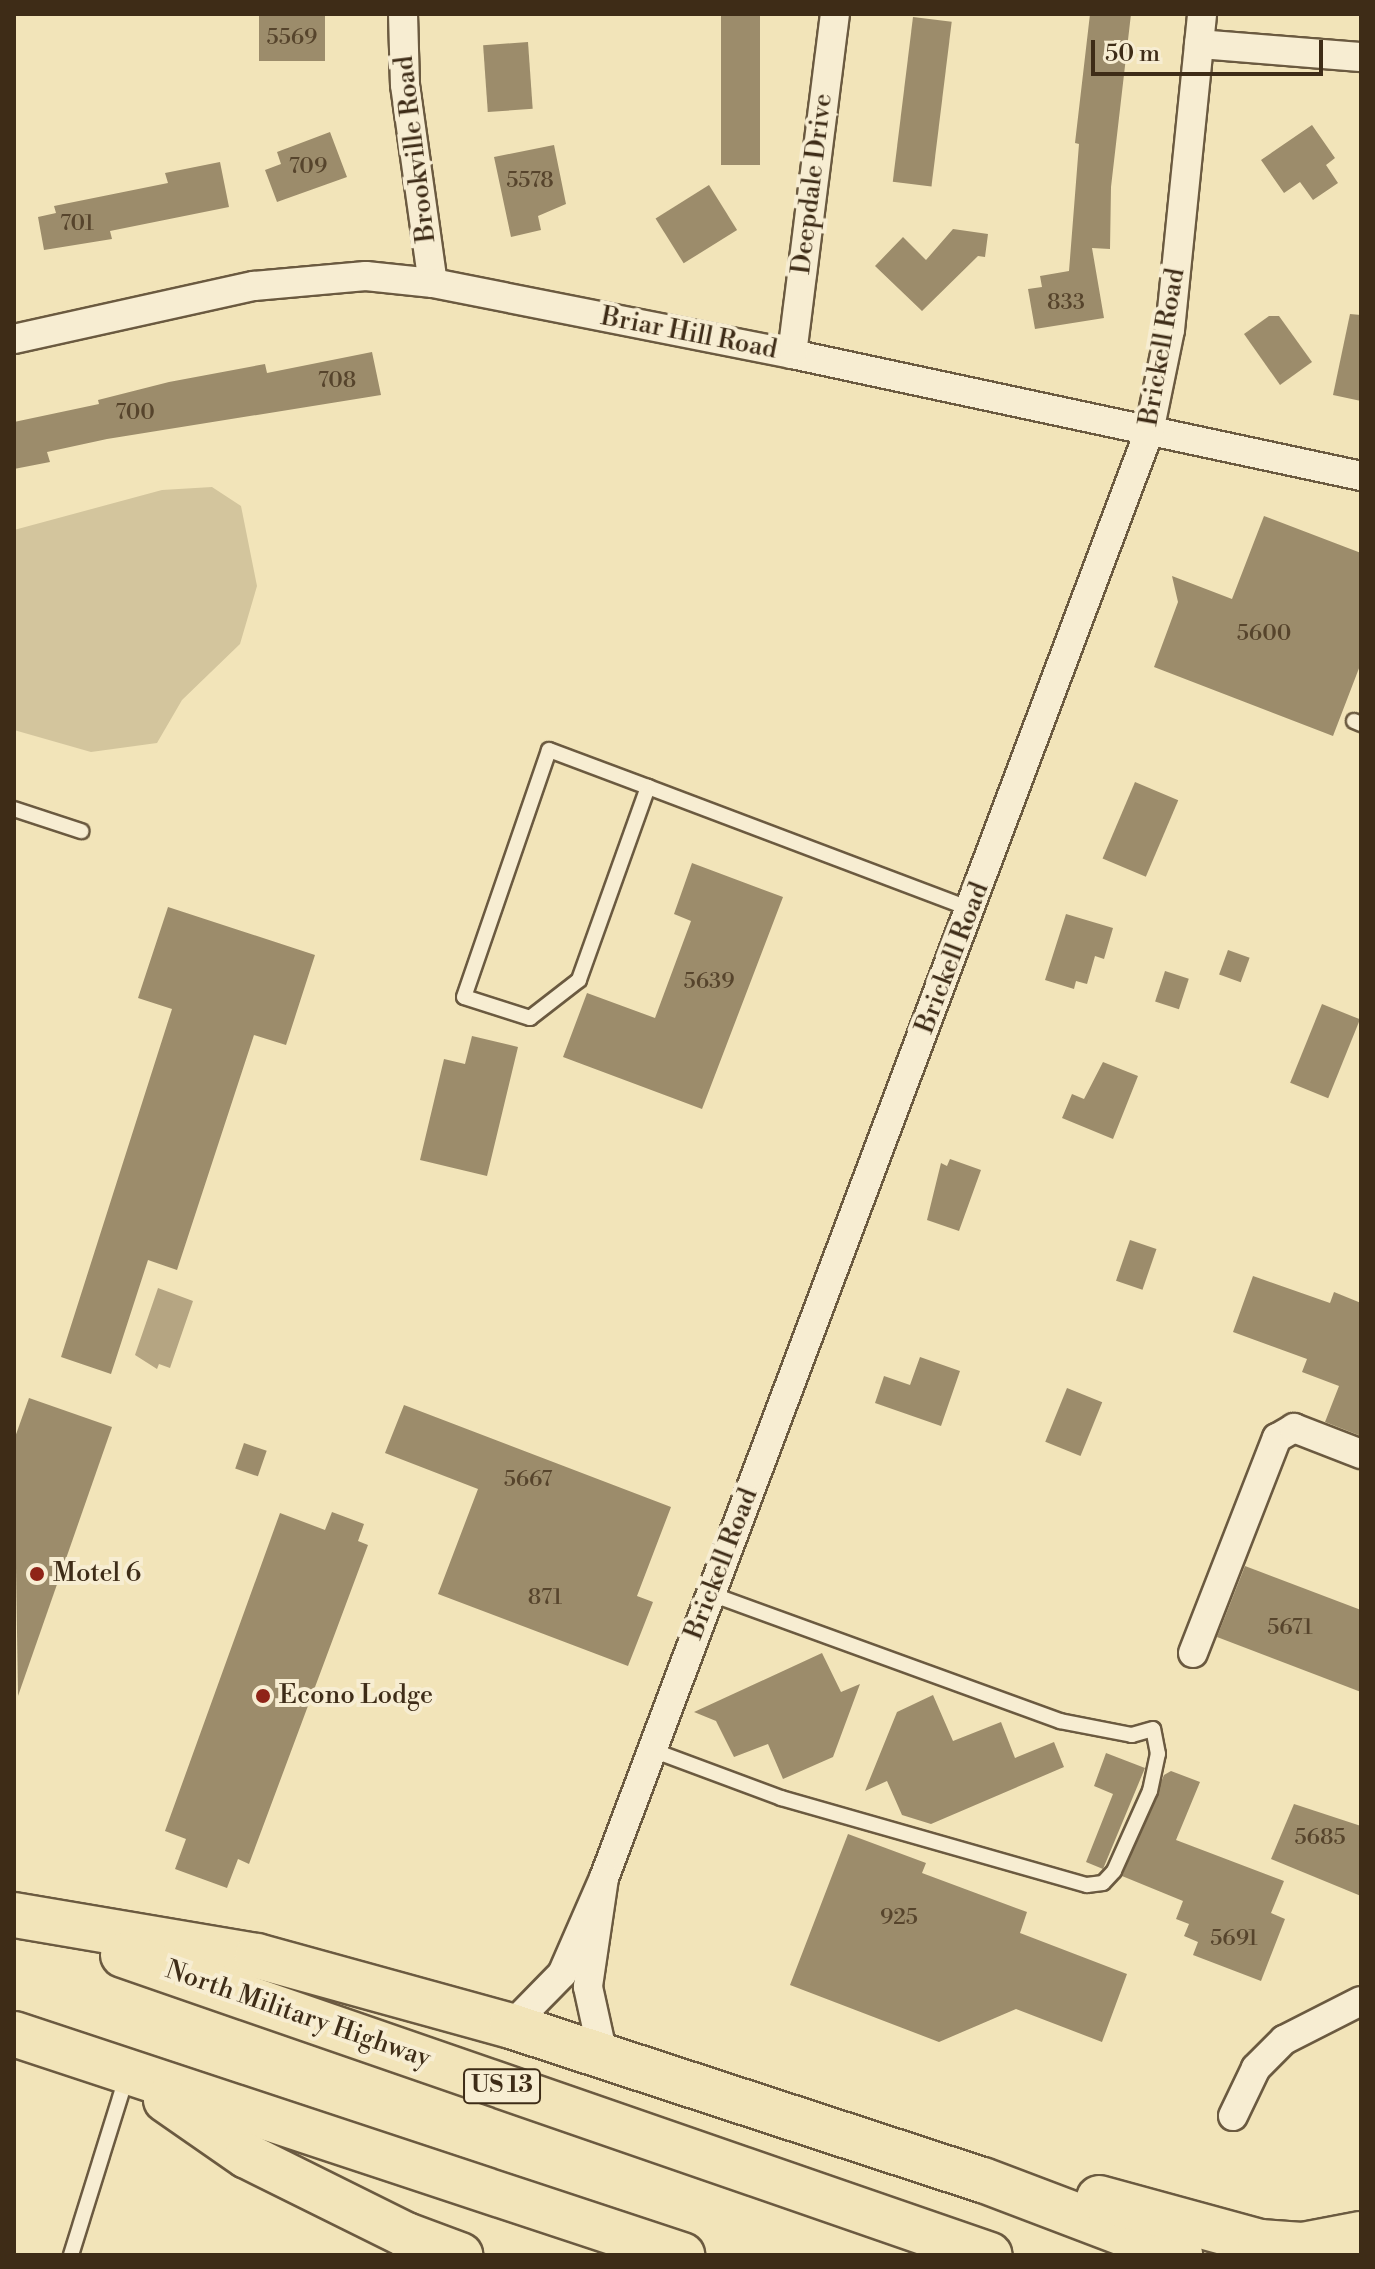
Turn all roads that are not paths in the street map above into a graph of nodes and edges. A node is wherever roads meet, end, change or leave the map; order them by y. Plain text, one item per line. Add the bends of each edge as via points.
1 (403, 14) edge
2 (835, 14) edge
3 (1202, 14) edge
4 (1199, 44) junction
5 (1361, 57) edge
6 (433, 283) junction
7 (14, 339) edge
8 (792, 354) junction
9 (1149, 432) junction
10 (1361, 476) edge
11 (648, 787) junction
12 (14, 809) edge
13 (81, 831) dead end
14 (972, 909) junction
15 (1361, 1454) edge
16 (711, 1594) junction
17 (1193, 1653) dead end
18 (652, 1750) junction
19 (604, 1878) junction
20 (14, 1916) edge
21 (1361, 2001) edge
22 (511, 2026) junction
23 (14, 2034) edge
24 (603, 2055) junction
25 (127, 2074) junction
26 (1233, 2116) dead end
27 (821, 2126) junction
28 (1361, 2234) edge
29 (456, 2254) edge
30 (71, 2255) edge
31 (682, 2255) edge
32 (990, 2255) edge
33 (1180, 2255) edge

1 - 6 street, Brookville Road via 405,85
2 - 8 street, Deepdale Drive
3 - 4 street, Brickell Road
4 - 5 street
4 - 9 street, Brickell Road via 1172,316
6 - 7 street, Briar Hill Road via 310,277
6 - 8 street, Briar Hill Road
8 - 9 street, Briar Hill Road
9 - 10 street, Briar Hill Road
9 - 14 street, Brickell Road
11 - 11 lane via 549,750 464,997 530,1018 579,980
11 - 14 lane
12 - 13 lane
14 - 16 street, Brickell Road
15 - 17 street via 1294,1428 1277,1438
16 - 18 street, Brickell Road
16 - 18 lane via 1060,1721 1132,1735 1153,1729 1158,1754 1150,1791 1114,1871 1103,1883 1087,1885 794,1802
18 - 19 street, Brickell Road
19 - 22 street, Brickell Road via 562,1974
19 - 24 street, Brickell Road via 588,1987
20 - 22 main road via 257,1956
20 - 32 main road, North Military Highway / US 13
21 - 26 street via 1284,2040 1256,2068
22 - 24 main road
23 - 25 main road
24 - 27 main road
25 - 29 main road via 247,2156 406,2235
25 - 30 lane
25 - 31 main road
27 - 28 main road via 996,2167 1260,2242 1302,2245
27 - 33 main road

